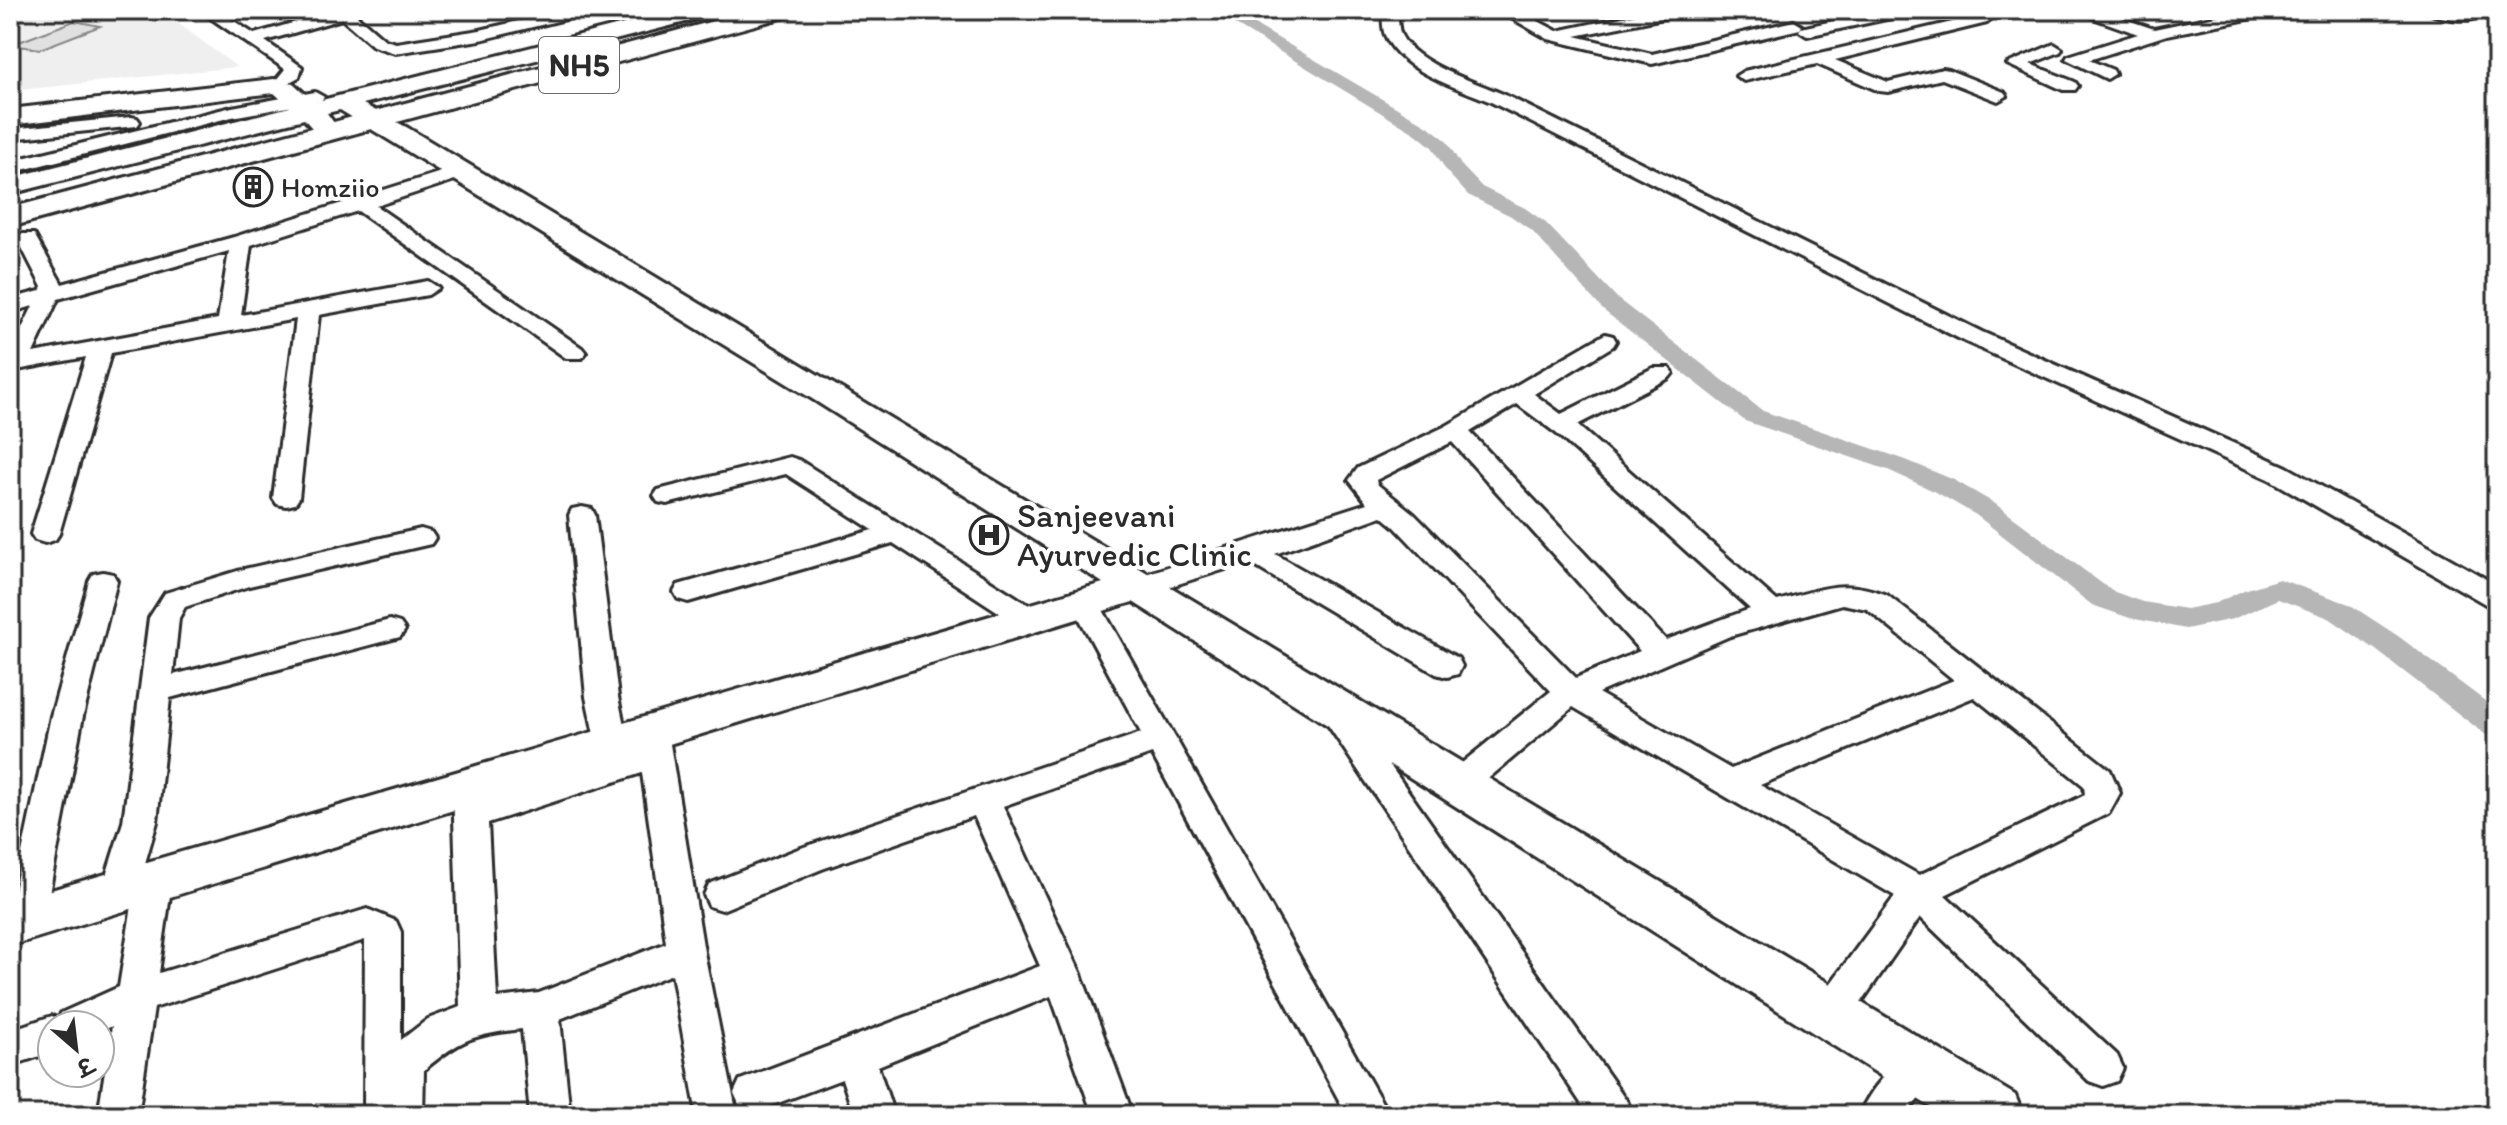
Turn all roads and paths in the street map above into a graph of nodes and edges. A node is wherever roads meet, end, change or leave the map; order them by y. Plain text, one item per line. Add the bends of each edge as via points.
1 (207, 10) edge
2 (585, 10) edge
3 (705, 10) edge
4 (732, 10) edge
5 (783, 10) edge
6 (1390, 10) edge
7 (1505, 10) edge
8 (1678, 10) edge
9 (1905, 10) edge
10 (1957, 10) edge
11 (2172, 10) edge
12 (2262, 10) edge
13 (2432, 10) edge
14 (350, 12) edge
15 (1771, 15) dead end
16 (2098, 15) dead end
17 (2472, 16) dead end
18 (2206, 22) junction
19 (1801, 28) junction
20 (2153, 34) junction
21 (1554, 36) junction
22 (254, 39) junction
23 (2032, 39) dead end
24 (2054, 49) junction
25 (1851, 51) junction
26 (1820, 59) junction
27 (2074, 59) junction
28 (1919, 63) dead end
29 (1943, 74) junction
30 (2107, 74) dead end
31 (1744, 76) dead end
32 (2069, 86) dead end
33 (1998, 96) dead end
34 (308, 106) junction
35 (10, 108) edge
36 (232, 112) junction
37 (362, 114) junction
38 (10, 117) edge
39 (10, 134) edge
40 (10, 167) edge
41 (460, 172) junction
42 (10, 186) edge
43 (10, 196) edge
44 (361, 204) junction
45 (19, 228) edge
46 (241, 241) junction
47 (428, 288) dead end
48 (49, 295) junction
49 (10, 306) edge
50 (308, 310) junction
51 (229, 324) junction
52 (19, 340) edge
53 (1605, 341) dead end
54 (101, 347) junction
55 (574, 353) dead end
56 (1661, 373) dead end
57 (1519, 394) junction
58 (1560, 424) junction
59 (1455, 431) junction
60 (667, 496) dead end
61 (286, 498) dead end
62 (1385, 506) junction
63 (582, 515) dead end
64 (899, 533) junction
65 (45, 534) dead end
66 (421, 538) dead end
67 (1251, 552) junction
68 (103, 581) dead end
69 (1140, 586) junction
70 (688, 592) dead end
71 (2497, 598) edge
72 (1085, 603) junction
73 (1772, 612) junction
74 (1030, 619) junction
75 (390, 630) dead end
76 (1661, 654) junction
77 (1447, 666) dead end
78 (1978, 683) junction
79 (158, 690) junction
80 (1571, 692) junction
81 (1330, 704) junction
82 (1161, 739) junction
83 (644, 748) junction
84 (1730, 783) junction
85 (1459, 784) junction
86 (984, 801) junction
87 (471, 807) junction
88 (136, 887) junction
89 (1918, 892) junction
90 (722, 895) dead end
91 (18, 922) edge
92 (686, 952) junction
93 (1062, 974) junction
94 (136, 997) junction
95 (110, 1009) edge
96 (540, 1010) junction
97 (1831, 1014) junction
98 (479, 1017) junction
99 (36, 1039) edge
100 (10, 1048) edge
101 (855, 1056) junction
102 (2103, 1068) dead end
103 (1919, 1069) junction
104 (754, 1093) dead end
105 (118, 1115) edge
106 (384, 1115) edge
107 (403, 1115) edge
108 (550, 1115) edge
109 (717, 1115) edge
110 (874, 1115) edge
111 (1113, 1115) edge
112 (1369, 1115) edge
113 (1613, 1115) edge
114 (1879, 1115) edge
115 (1994, 1115) edge

1 - 22 street
2 - 14 street via 395,48 379,43
3 - 34 street
4 - 37 highway, NH5
5 - 37 highway, NH5
6 - 71 street via 1392,34 1429,68 1974,337 2278,473
7 - 21 street
8 - 21 street
9 - 19 street
10 - 25 street via 1988,23
11 - 18 street
12 - 18 street
13 - 17 street
14 - 22 street
15 - 19 street
16 - 20 street
18 - 20 street
19 - 21 street via 1652,59
19 - 25 street
20 - 27 street
22 - 34 street via 294,67
23 - 24 street
24 - 27 street
24 - 32 street via 2015,64
25 - 26 street
26 - 29 street via 1884,87
26 - 31 street
27 - 30 street
28 - 29 street
29 - 33 street
34 - 35 street
34 - 36 street
34 - 37 highway, NH5
34 - 38 street via 274,86
34 - 42 street
34 - 43 highway, NH5
34 - 45 highway, NH5
36 - 39 street
36 - 40 street
37 - 41 street
41 - 44 street
41 - 69 street
44 - 46 street
44 - 55 street
45 - 48 street via 53,287
46 - 48 street
46 - 51 street
47 - 50 street
48 - 49 street
48 - 52 street
50 - 51 street
50 - 61 street
51 - 54 street
52 - 54 street via 17,363
53 - 57 street
54 - 65 street
56 - 58 street
57 - 58 street
57 - 59 street
58 - 73 street
59 - 62 street via 1367,474 1362,480 1366,488
59 - 76 street
60 - 64 street via 790,465
62 - 67 street
62 - 80 street
63 - 83 street via 602,697
64 - 70 street
64 - 74 street
66 - 79 street via 244,578 175,600 164,618
67 - 69 street
67 - 77 street
68 - 91 street
69 - 72 street
69 - 81 street
72 - 74 street
72 - 82 street
73 - 76 street
73 - 78 street via 1842,594 1859,595 1877,602
74 - 83 street
75 - 79 street
76 - 80 street
78 - 84 street
78 - 89 street via 2098,779 2103,793 2097,804
79 - 88 street
80 - 84 street
80 - 85 street
81 - 85 street
81 - 113 street
82 - 86 street
82 - 112 street
83 - 87 street
83 - 92 street
84 - 89 street
85 - 97 street
86 - 90 street via 810,859
86 - 93 street
87 - 88 street
87 - 98 street
88 - 91 street
88 - 94 street
89 - 97 street
89 - 102 street
92 - 96 street
92 - 109 street
93 - 101 street
93 - 111 street
94 - 95 street
94 - 105 street
94 - 106 street via 367,924 383,932
96 - 98 street
96 - 108 street
97 - 103 street
98 - 107 street via 442,1031 404,1062
99 - 100 street
101 - 104 street
101 - 110 street
103 - 114 street
103 - 115 street

